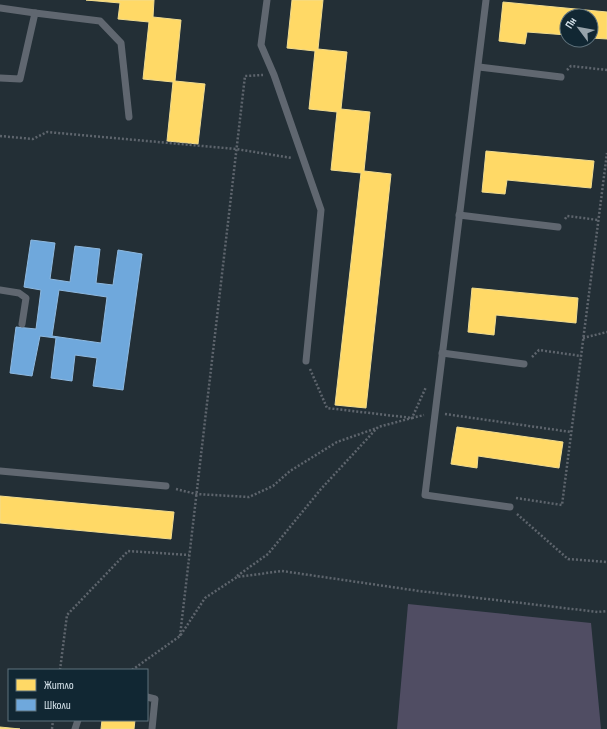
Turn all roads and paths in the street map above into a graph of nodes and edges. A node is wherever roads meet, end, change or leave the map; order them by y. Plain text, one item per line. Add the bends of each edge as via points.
1 (267, 0) edge
2 (486, 0) edge
3 (0, 8) edge
4 (35, 13) junction
5 (479, 67) junction
6 (607, 70) edge
7 (274, 75) junction
8 (561, 77) joint
9 (0, 78) edge
10 (129, 117) dead end
11 (0, 136) edge
12 (236, 149) junction
13 (607, 153) edge
14 (304, 160) junction
15 (459, 215) junction
16 (598, 220) junction
17 (558, 227) joint
18 (0, 290) edge
19 (22, 324) dead end
20 (607, 332) edge
21 (583, 338) junction
22 (442, 353) junction
23 (581, 356) junction
24 (306, 361) dead end
25 (524, 364) joint
26 (429, 382) dead end
27 (378, 427) junction
28 (0, 471) edge
29 (166, 486) joint
30 (196, 494) junction
31 (515, 498) dead end
32 (510, 507) joint
33 (189, 555) junction
34 (607, 562) edge
35 (237, 576) junction
36 (607, 611) edge
37 (180, 636) junction
38 (60, 669) edge
39 (133, 669) edge
40 (148, 697) edge
41 (152, 729) edge

1 - 7 lane via 261,45
2 - 5 lane
3 - 4 lane
4 - 9 lane via 20,79
4 - 10 lane via 100,21 121,43
5 - 8 lane
5 - 15 lane
6 - 8 path via 571,66
7 - 12 path via 245,76
7 - 14 lane
11 - 12 path via 33,139 47,132
12 - 14 path
12 - 30 path
13 - 16 path
14 - 24 lane via 321,210
15 - 17 lane
15 - 22 lane
16 - 17 path via 567,216
16 - 21 path
18 - 19 lane via 19,293 26,298
20 - 21 path
21 - 23 path
22 - 25 lane
22 - 32 lane via 425,496
23 - 25 path via 539,350
23 - 31 path via 562,505
26 - 27 path via 412,418
27 - 30 path via 337,442 290,471 273,486 249,497
27 - 35 path via 321,489 268,554
28 - 29 lane
29 - 30 path
30 - 33 path
32 - 34 path via 568,559
33 - 37 path
33 - 38 path via 128,551 67,615
35 - 36 path via 282,572 427,592
35 - 37 path via 205,598
37 - 39 path
40 - 41 lane via 155,699

